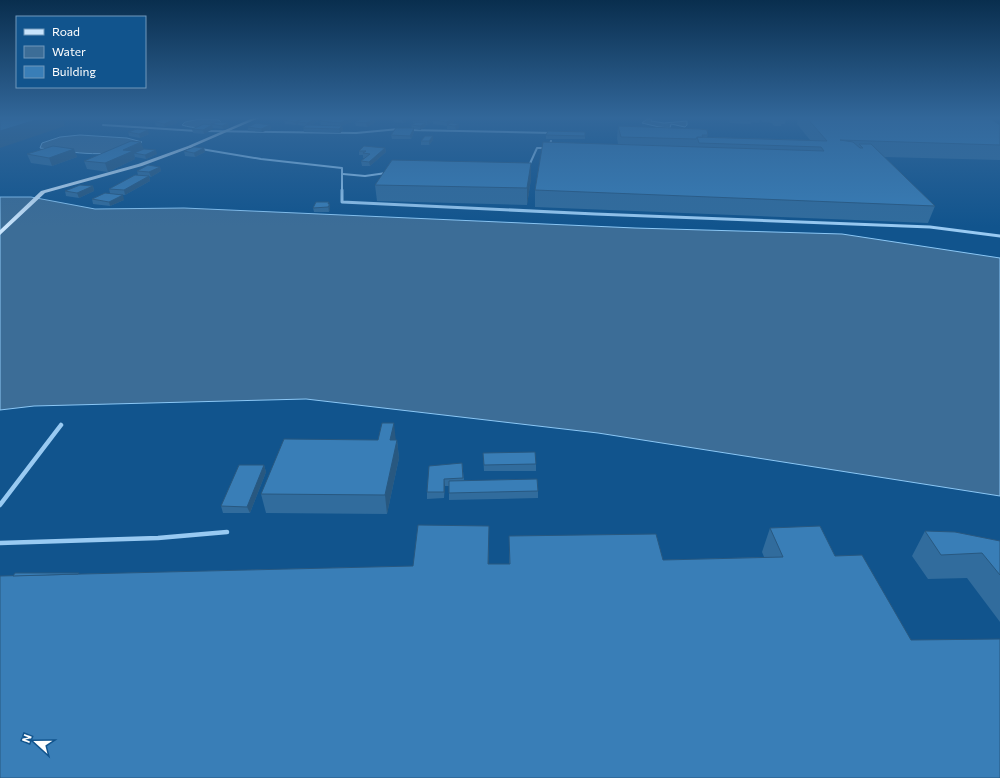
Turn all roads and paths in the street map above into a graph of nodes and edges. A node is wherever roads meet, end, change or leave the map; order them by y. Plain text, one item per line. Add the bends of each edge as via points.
1 (168, 154) edge
2 (232, 154) edge
3 (534, 154) edge
4 (527, 171) edge
5 (388, 173) edge
6 (343, 174) junction
7 (0, 233) edge
8 (1000, 236) edge
9 (62, 425) dead end
10 (0, 504) edge
11 (227, 532) dead end
12 (0, 543) edge

1 - 7 main road via 43,192
2 - 6 street via 342,168
3 - 4 street
5 - 6 street via 365,176
6 - 8 street via 342,202 930,227
9 - 10 street
11 - 12 street via 151,538

